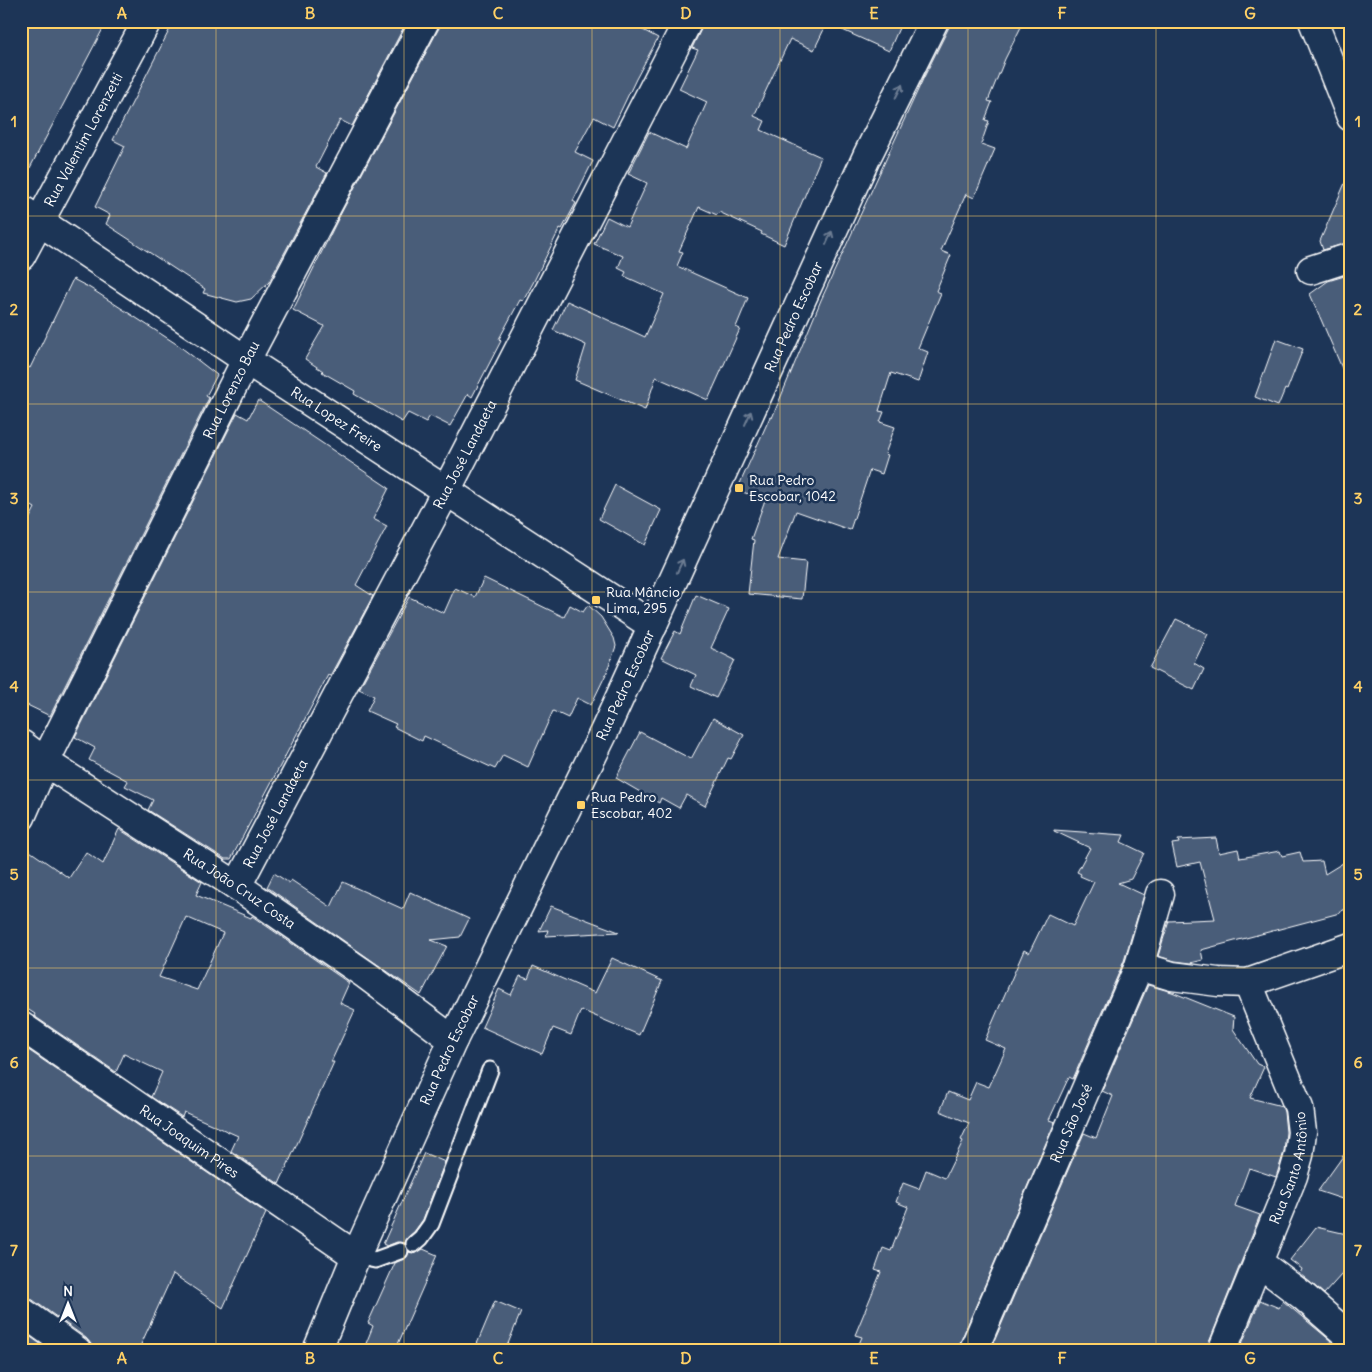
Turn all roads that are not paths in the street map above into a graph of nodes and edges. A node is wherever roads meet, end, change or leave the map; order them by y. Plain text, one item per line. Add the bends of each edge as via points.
1 (147, 21) edge
2 (425, 21) edge
3 (688, 21) edge
4 (934, 21) edge
5 (1313, 21) edge
6 (1351, 117) edge
7 (30, 216) edge
8 (21, 256) edge
9 (1351, 257) edge
10 (1311, 270) dead end
11 (246, 360) junction
12 (446, 491) junction
13 (653, 626) junction
14 (21, 744) edge
15 (45, 762) junction
16 (21, 817) edge
17 (237, 886) junction
18 (1160, 894) dead end
19 (1351, 947) edge
20 (1139, 966) junction
21 (1248, 983) junction
22 (21, 1026) edge
23 (453, 1040) junction
24 (490, 1070) dead end
25 (414, 1244) dead end
26 (400, 1252) dead end
27 (356, 1256) junction
28 (1258, 1262) junction
29 (21, 1311) edge
30 (1351, 1338) edge
31 (77, 1351) edge
32 (317, 1351) edge
33 (973, 1351) edge
34 (1222, 1351) edge

1 - 7 street, Rua Valentim Lorenzetti
2 - 11 street, Rua Lorenzo Bau
3 - 12 street, Rua José Landaeta
13 -> 4 street, Rua Pedro Escobar via 867,156
5 - 6 street
7 - 8 street, Rua Valentim Lorenzetti
7 - 11 street, Rua Lopez Freire
9 - 10 street
11 - 12 street, Rua Lopez Freire
11 - 15 street, Rua Lorenzo Bau
12 - 13 street, Rua Lopez Freire
12 - 17 street, Rua José Landaeta
13 - 23 street, Rua Pedro Escobar
14 - 15 street, Rua João Cruz Costa
15 - 16 street, Rua Lorenzo Bau
15 - 17 street, Rua João Cruz Costa
17 - 23 street, Rua João Cruz Costa
18 - 20 street, Rua São José
19 - 21 street
20 - 21 street via 1172,976
20 - 33 street, Rua São José
21 - 28 street, Rua Santo Antônio via 1299,1108 1302,1132 1293,1176
22 - 27 street, Rua Joaquim Pires
23 - 27 street, Rua Pedro Escobar
24 - 25 lane via 431,1224
26 - 27 lane via 375,1260
27 - 32 street, Rua Pedro Escobar
28 - 30 street
28 - 34 street, Rua Santo Antônio
29 - 31 street

